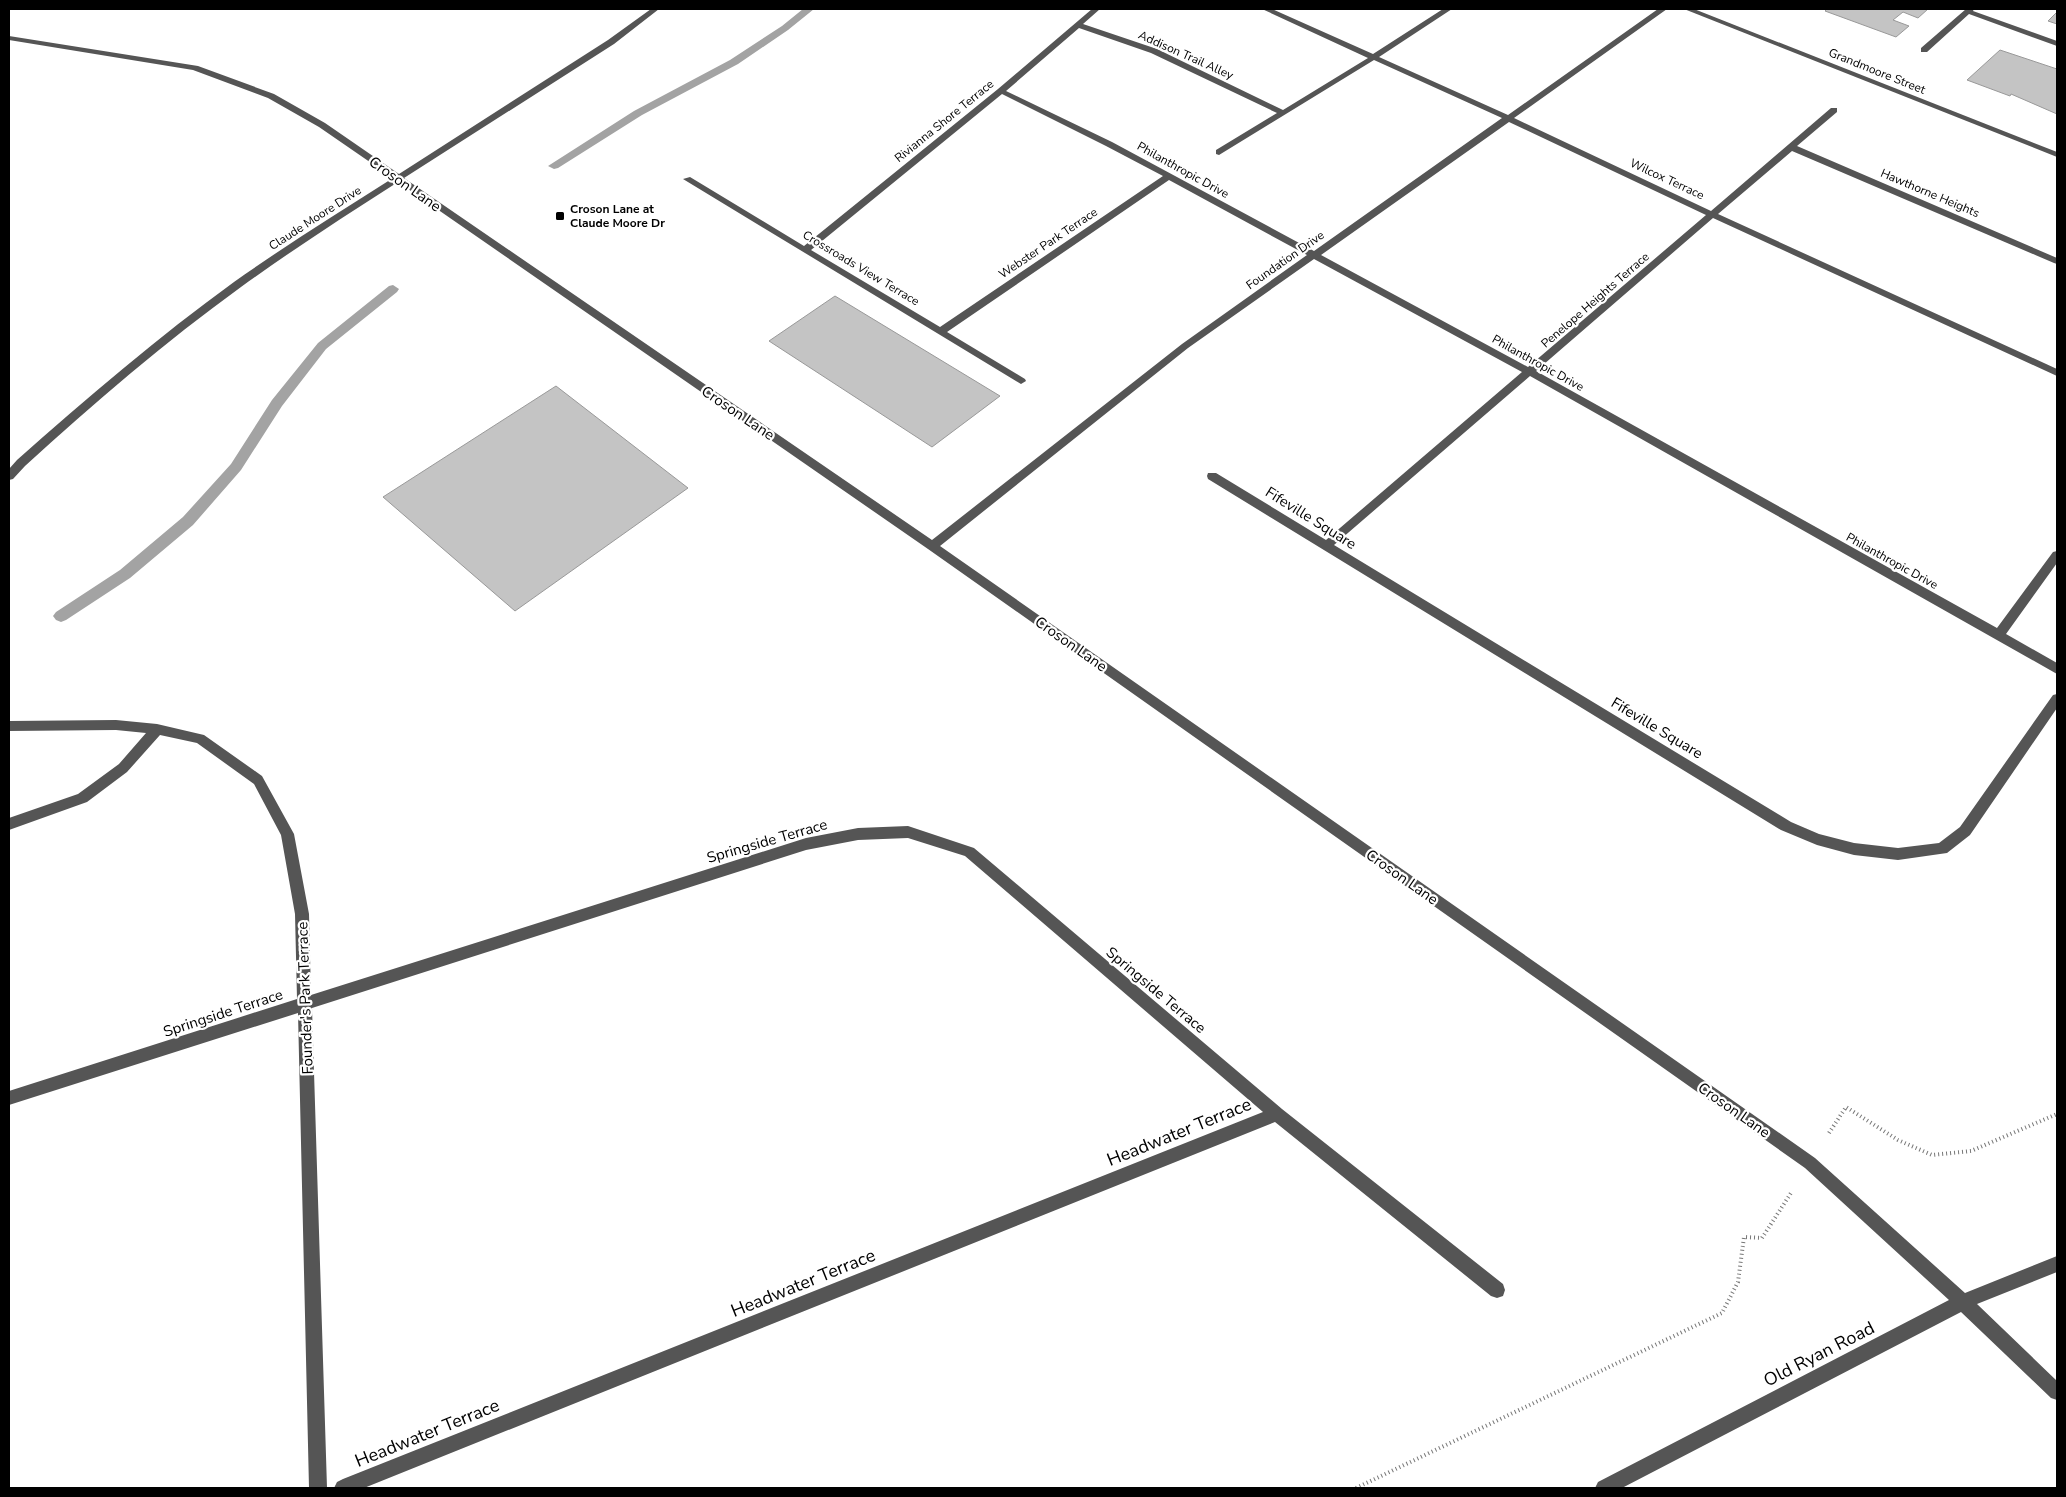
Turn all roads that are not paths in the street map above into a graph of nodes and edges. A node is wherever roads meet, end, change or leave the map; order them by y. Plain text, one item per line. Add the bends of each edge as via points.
1 (654, 9) edge
2 (1096, 9) edge
3 (1266, 9) edge
4 (1448, 9) edge
5 (1663, 9) edge
6 (1688, 9) edge
7 (1969, 10) edge
8 (1077, 25) junction
9 (9, 38) edge
10 (2057, 44) edge
11 (1924, 50) dead end
12 (1374, 57) junction
13 (1001, 91) junction
14 (1834, 110) dead end
15 (1283, 113) junction
16 (1508, 118) junction
17 (1793, 148) junction
18 (1219, 152) dead end
19 (2057, 155) edge
20 (1169, 176) junction
21 (397, 179) junction
22 (687, 179) dead end
23 (1713, 215) junction
24 (806, 250) junction
25 (1313, 256) junction
26 (2057, 261) edge
27 (941, 331) junction
28 (1530, 372) junction
29 (2057, 373) edge
30 (1021, 381) dead end
31 (9, 476) edge
32 (1212, 476) dead end
33 (932, 546) junction
34 (1326, 546) junction
35 (2057, 555) edge
36 (1999, 635) junction
37 (2057, 669) edge
38 (2057, 699) edge
39 (9, 726) edge
40 (157, 729) junction
41 (9, 824) edge
42 (305, 1004) junction
43 (9, 1098) edge
44 (1278, 1114) junction
45 (2057, 1264) edge
46 (1497, 1290) dead end
47 (1963, 1302) junction
48 (2057, 1392) edge
49 (318, 1488) edge
50 (343, 1488) edge
51 (1604, 1488) edge

1 - 21 street, Claude Moore Drive via 611,42
2 - 8 street, Rivianna Shore Terrace
3 - 12 street, Wilcox Terrace
4 - 12 street
5 - 16 street, Foundation Drive
6 - 19 street, Grandmoore Street
7 - 10 street
7 - 11 street
8 - 13 street, Rivianna Shore Terrace
8 - 15 street, Addison Trail Alley via 1154,51
9 - 21 street, Croson Lane via 196,68 244,84 294,108
12 - 15 street
12 - 16 street, Wilcox Terrace
13 - 20 street, Philanthropic Drive
13 - 24 street, Rivianna Shore Terrace
14 - 17 street, Penelope Heights Terrace
15 - 18 street
16 - 23 street, Wilcox Terrace
16 - 25 street, Foundation Drive
17 - 23 street, Penelope Heights Terrace
17 - 26 street, Hawthorne Heights
20 - 25 street, Philanthropic Drive
20 - 27 street, Webster Park Terrace
21 - 31 street, Claude Moore Drive via 270,262 160,343 104,388
21 - 33 street, Croson Lane
22 - 24 street, Crossroads View Terrace
23 - 28 street, Penelope Heights Terrace
23 - 29 street, Wilcox Terrace
24 - 27 street, Crossroads View Terrace
25 - 28 street, Philanthropic Drive
25 - 33 street, Foundation Drive via 1185,346
27 - 30 street, Crossroads View Terrace
28 - 34 street, Penelope Heights Terrace
28 - 36 street, Philanthropic Drive
32 - 34 street, Fifeville Square
33 - 47 street, Croson Lane via 1810,1163
34 - 38 street, Fifeville Square via 1786,826 1854,849 1898,854 1942,849 1965,831
35 - 36 street
36 - 37 street, Philanthropic Drive
39 - 40 street, Founder's Park Terrace via 116,725
40 - 41 street via 123,768 82,798
40 - 42 street, Founder's Park Terrace via 200,739 258,780 287,834 302,914
42 - 43 street, Springside Terrace
42 - 44 street, Springside Terrace via 806,844 858,834 908,832 969,852
42 - 49 street, Founder's Park Terrace
44 - 46 street, Springside Terrace
44 - 50 street, Headwater Terrace
45 - 47 street, Old Ryan Road
47 - 48 street, Croson Lane
47 - 51 street, Old Ryan Road

